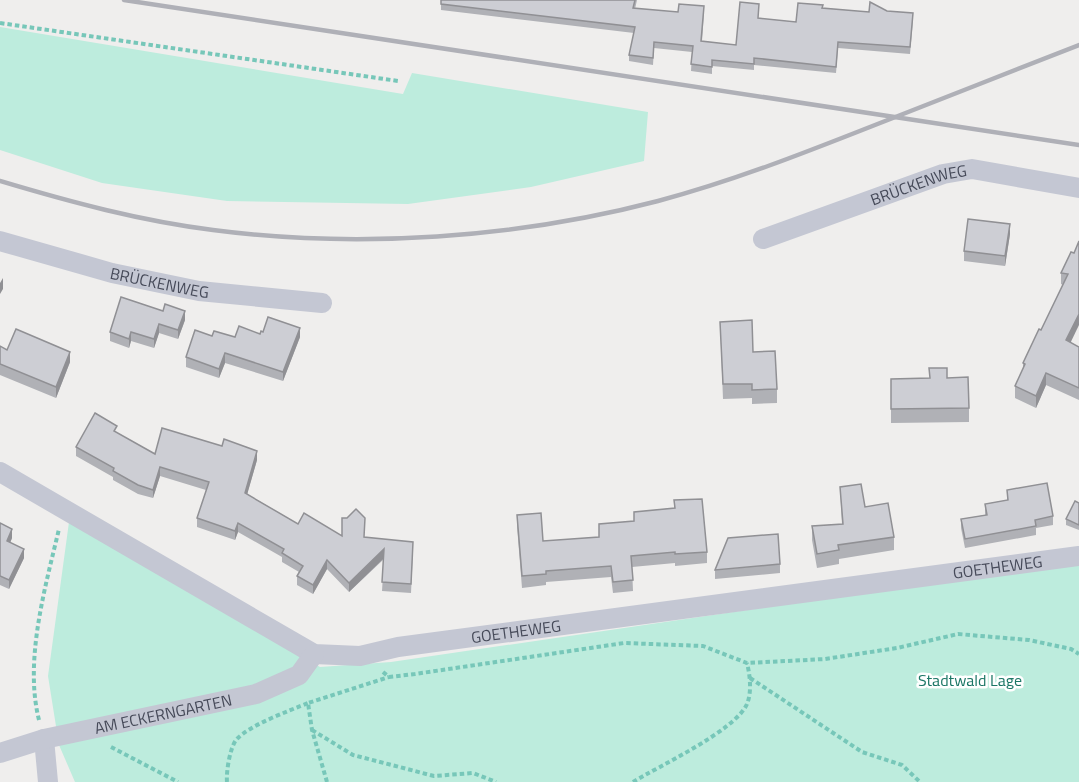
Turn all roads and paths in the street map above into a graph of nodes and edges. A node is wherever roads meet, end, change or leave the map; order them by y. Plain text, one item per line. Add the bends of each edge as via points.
1 (0, 23) edge
2 (398, 81) dead end
3 (1079, 188) edge
4 (763, 239) dead end
5 (0, 241) edge
6 (322, 303) dead end
7 (0, 472) edge
8 (63, 508) junction
9 (1079, 556) edge
10 (314, 654) junction
11 (1079, 654) edge
12 (360, 657) junction
13 (747, 663) junction
14 (389, 677) junction
15 (750, 678) junction
16 (308, 703) junction
17 (94, 729) junction
18 (312, 730) junction
19 (44, 739) junction
20 (0, 753) edge
21 (48, 782) edge
22 (178, 782) edge
23 (227, 782) edge
24 (327, 782) edge
25 (496, 782) edge
26 (633, 782) edge
27 (920, 782) edge

1 - 2 path
3 - 4 street, BRÜCKENWEG via 972,169 952,172
5 - 6 street, BRÜCKENWEG via 112,273 198,291
7 - 8 street, GOETHEWEG
8 - 10 street, GOETHEWEG
8 - 19 path via 42,603 32,681
9 - 12 street, GOETHEWEG via 398,647
10 - 12 street, GOETHEWEG
10 - 17 street, AM ECKERNGARTEN via 299,675 256,694
11 - 13 path via 1029,640 958,634 825,659
12 - 14 path
13 - 14 path via 703,646 624,643
13 - 15 path
14 - 16 path
15 - 26 path via 747,704 734,719 699,746
15 - 27 path via 862,752 902,765
16 - 18 path
16 - 23 path via 259,724 235,741
17 - 19 street, AM ECKERNGARTEN
17 - 22 path via 114,749
18 - 24 path
18 - 25 path via 353,755 434,776 473,773
19 - 20 street, AM ECKERNGARTEN
19 - 21 street

